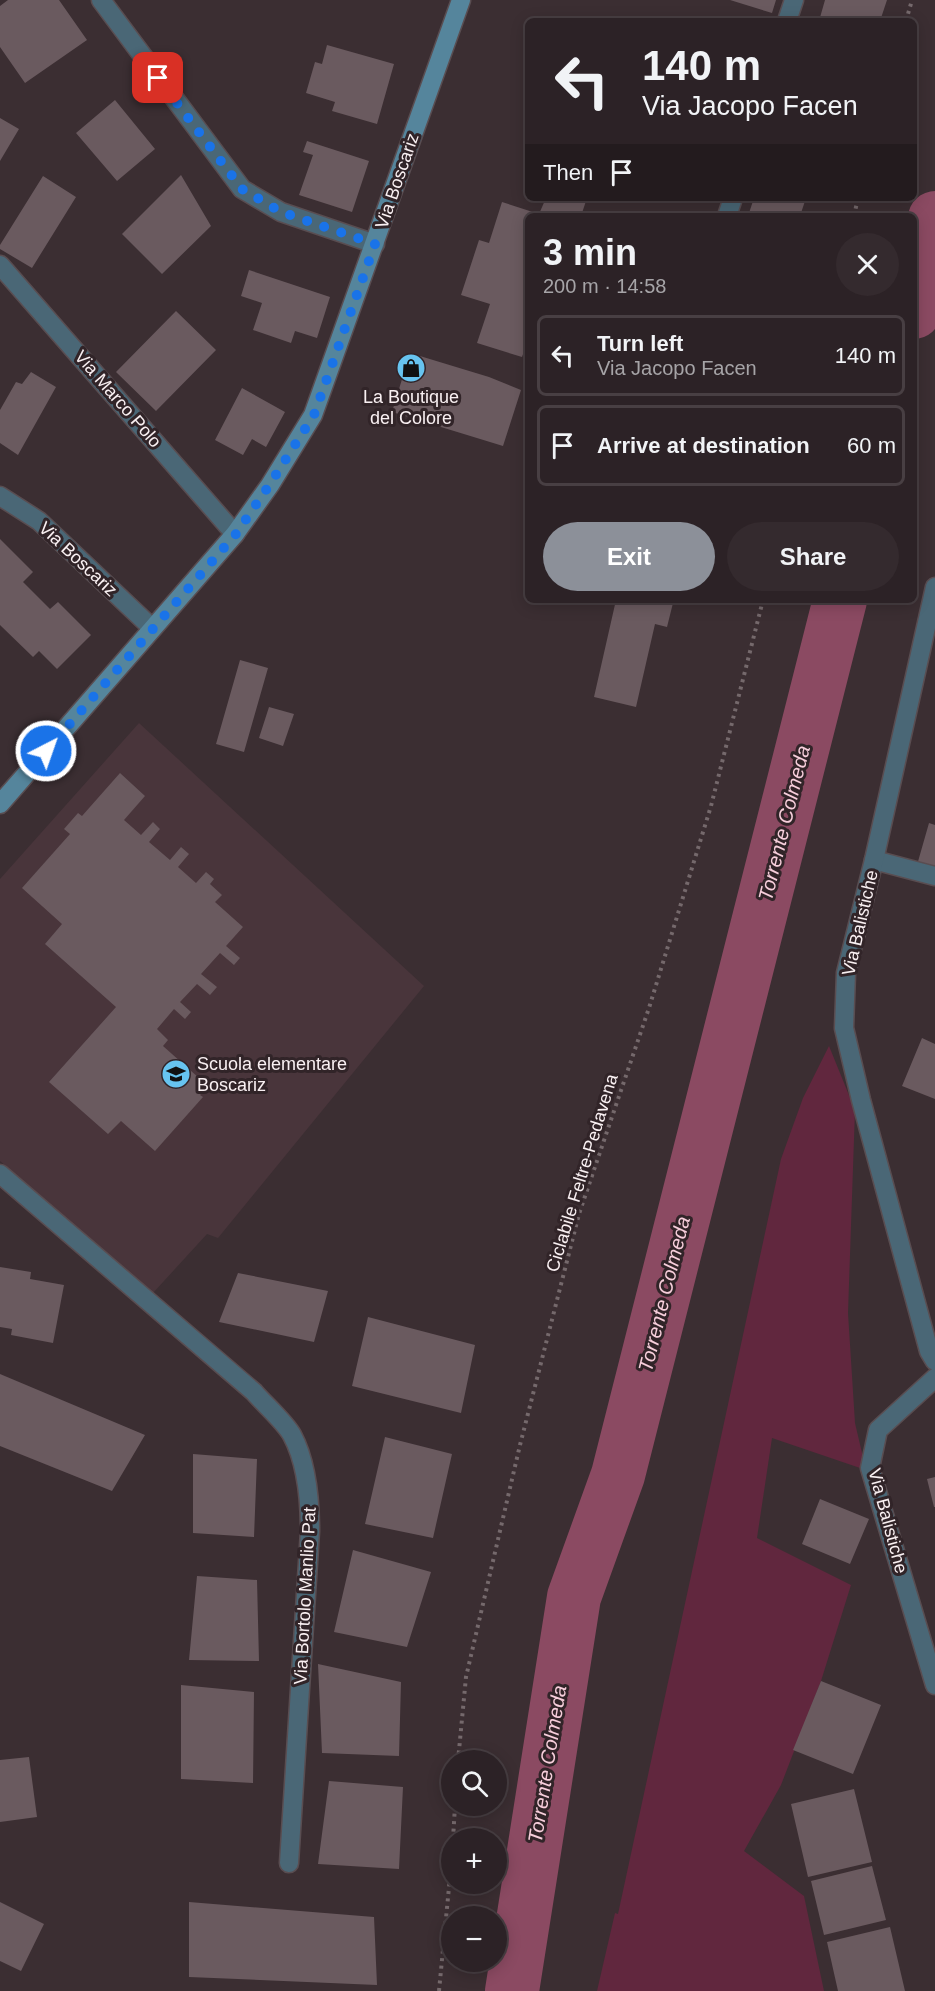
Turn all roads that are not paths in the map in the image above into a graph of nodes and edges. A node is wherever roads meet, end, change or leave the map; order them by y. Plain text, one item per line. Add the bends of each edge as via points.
1 (461, 0) edge
2 (794, 0) edge
3 (104, 2) edge
4 (789, 18) edge
5 (375, 244) junction
6 (0, 265) edge
7 (0, 496) edge
8 (236, 534) junction
9 (935, 587) edge
10 (152, 627) junction
11 (0, 804) edge
12 (874, 860) junction
13 (935, 876) edge
14 (0, 1174) edge
15 (935, 1361) edge
16 (935, 1378) edge
17 (935, 1685) edge
18 (289, 1863) dead end

1 - 5 street, Via Boscariz
2 - 4 street
3 - 5 street via 242,189 281,212
5 - 8 street, Via Boscariz via 314,415
6 - 8 street, Via Marco Polo
7 - 10 street, Via Boscariz via 39,521
8 - 10 street, Via Boscariz
9 - 12 street, Via Balistiche
10 - 11 street, Via Boscariz
12 - 13 street
12 - 15 street, Via Balistiche via 846,974 844,1028 929,1351
14 - 18 street, Via Bortolo Manlio Pat via 255,1392 291,1434 310,1497 310,1531
16 - 17 street, Via Balistiche via 878,1430 870,1468

